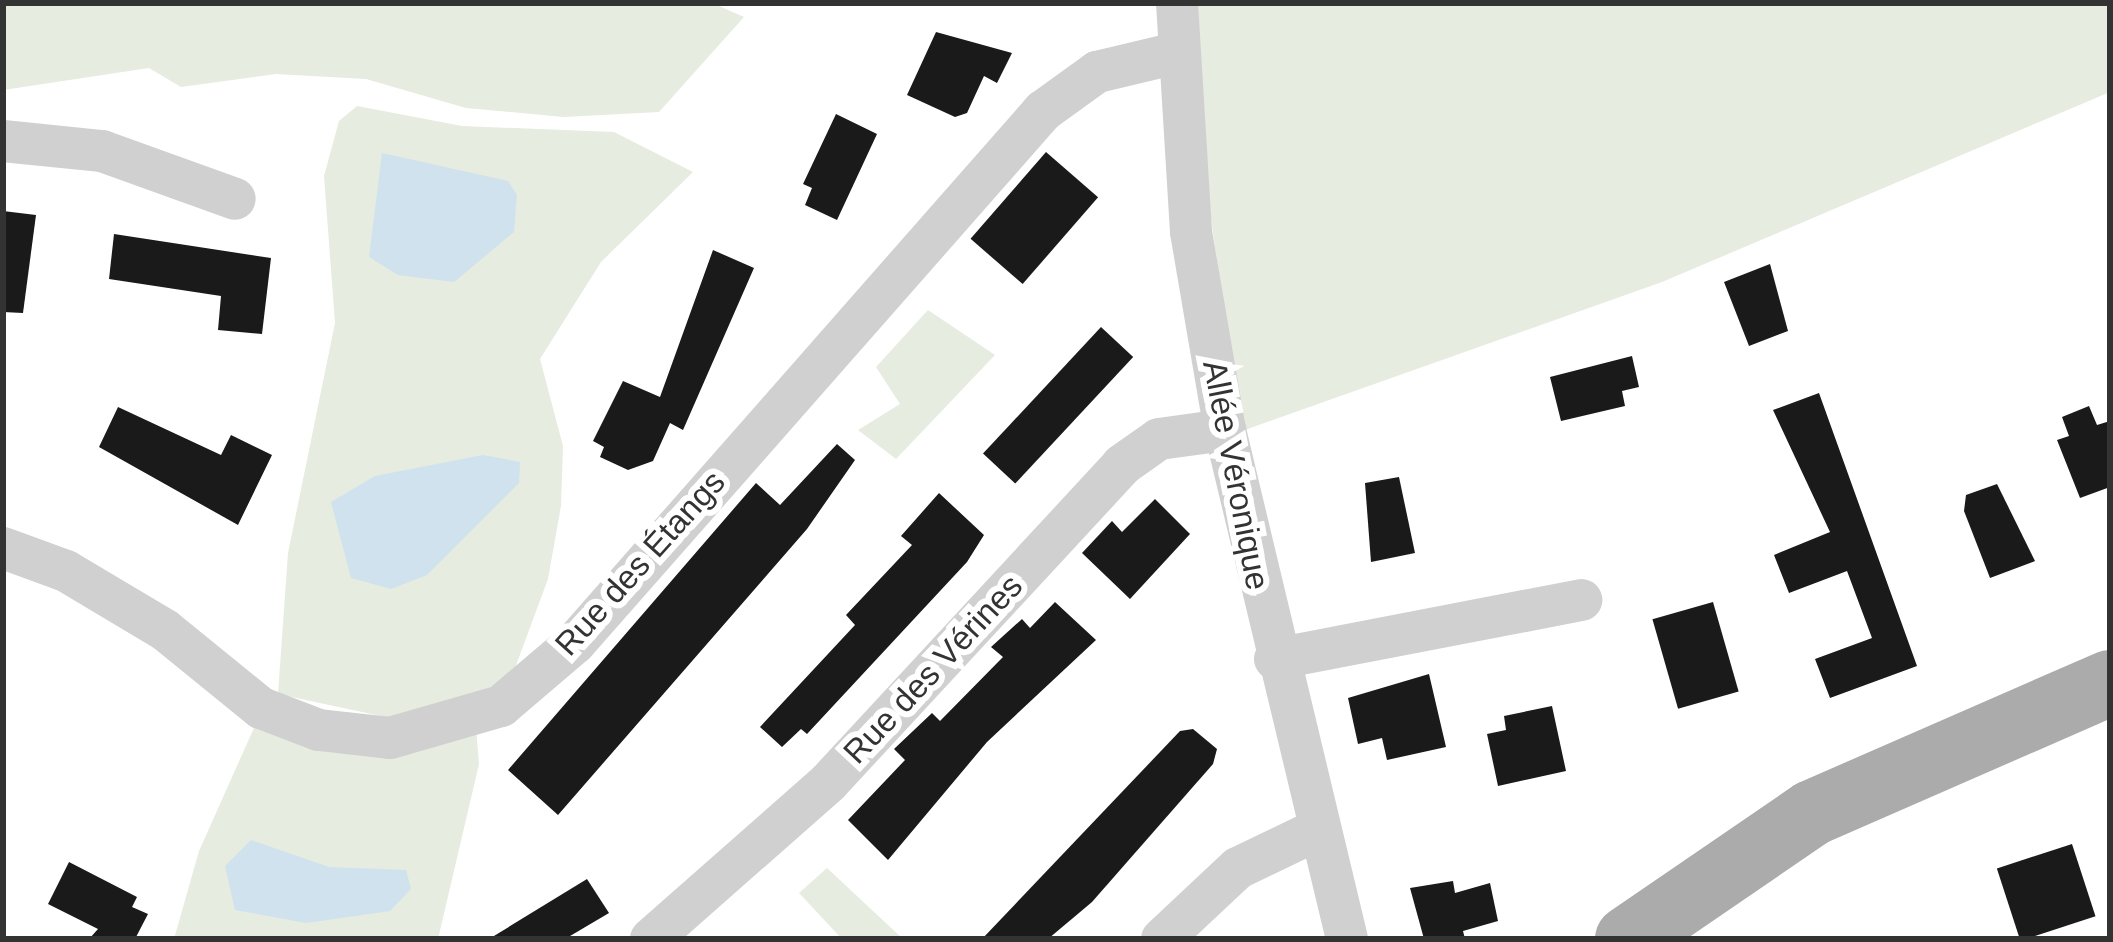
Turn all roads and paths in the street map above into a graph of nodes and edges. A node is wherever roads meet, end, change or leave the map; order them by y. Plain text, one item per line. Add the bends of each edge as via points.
1 (1177, 3) edge
2 (1177, 53) junction
3 (3, 141) edge
4 (235, 199) dead end
5 (1225, 430) junction
6 (3, 548) edge
7 (1581, 600) dead end
8 (1275, 658) junction
9 (2110, 683) edge
10 (2110, 724) edge
11 (1318, 829) junction
12 (651, 939) edge
13 (1162, 939) edge
14 (1347, 939) edge
15 (1628, 939) edge
16 (1696, 939) edge

1 - 2 street, Allée Véronique
2 - 5 street, Allée Véronique via 1191,232
2 - 6 street, Rue des Étangs via 1097,72 1042,111 575,643 500,706 390,738 319,730 261,708 165,631 66,571
3 - 4 street via 102,152
5 - 8 street, Allée Véronique
5 - 12 street, Rue des Vérines via 1159,439 1122,465 828,783
7 - 8 street
8 - 11 street, Allée Véronique
9 - 15 main road via 1812,814
10 - 16 main road via 1825,848
11 - 13 street via 1238,868
11 - 14 street, Allée Véronique

